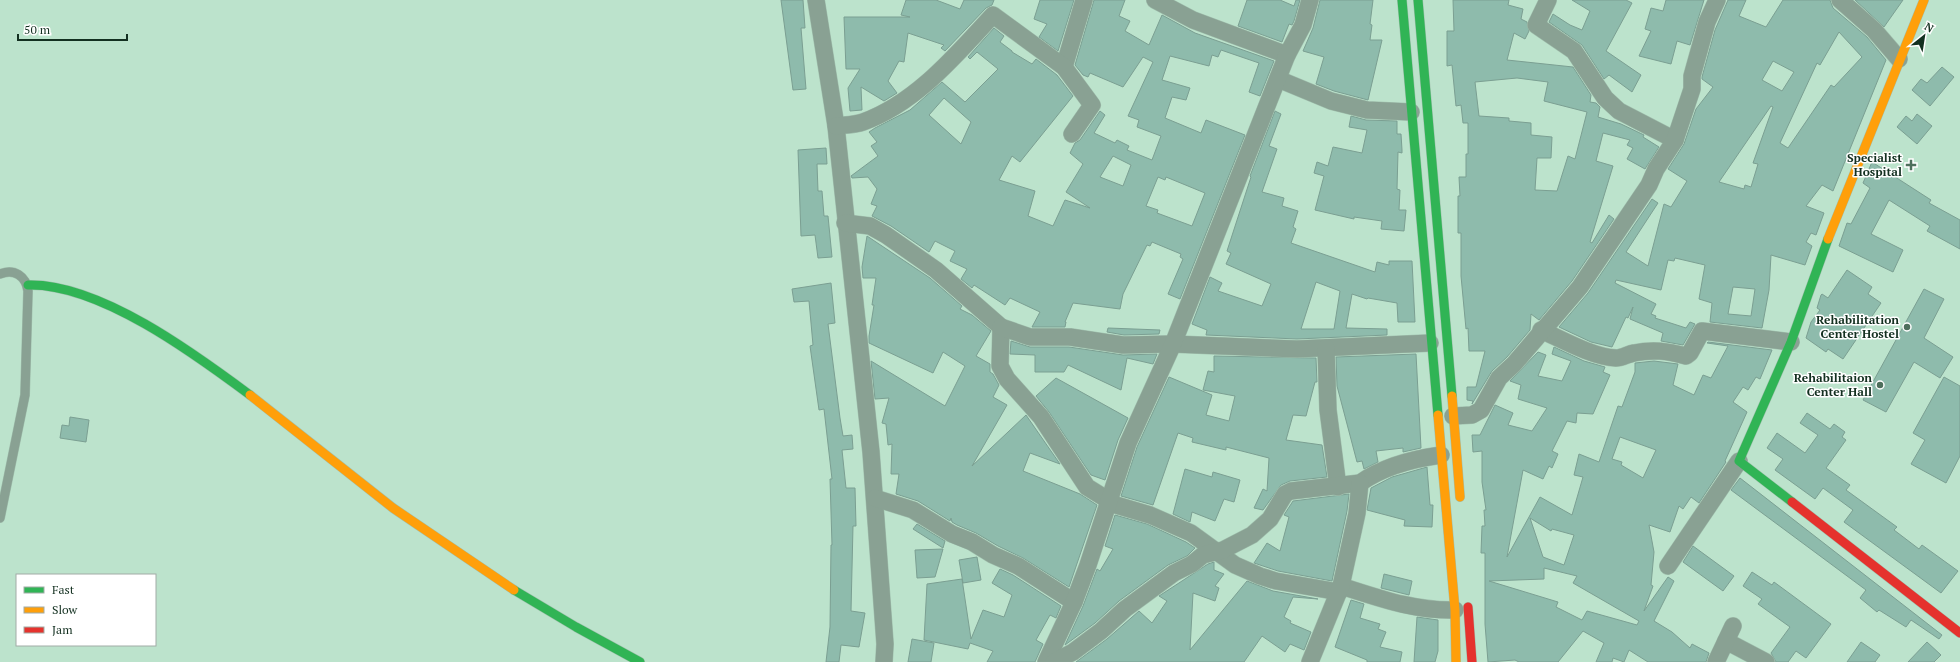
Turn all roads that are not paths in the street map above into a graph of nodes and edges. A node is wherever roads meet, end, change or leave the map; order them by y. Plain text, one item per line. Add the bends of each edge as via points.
1 (816, 0) edge
2 (1084, 0) edge
3 (1155, 0) edge
4 (1310, 0) edge
5 (1402, 0) edge
6 (1418, 0) edge
7 (1548, 0) edge
8 (1717, 0) edge
9 (1840, 0) edge
10 (1924, 0) edge
11 (1287, 55) junction
12 (1899, 59) junction
13 (1064, 67) junction
14 (1278, 79) junction
15 (1411, 112) junction
16 (836, 126) junction
17 (1072, 134) dead end
18 (1675, 140) junction
19 (846, 223) junction
20 (0, 274) edge
21 (28, 285) junction
22 (1000, 327) junction
23 (1541, 330) junction
24 (1791, 342) junction
25 (1430, 343) junction
26 (1173, 344) junction
27 (1326, 348) junction
28 (1453, 416) junction
29 (1440, 455) junction
30 (1739, 461) junction
31 (1360, 483) junction
32 (1338, 487) junction
33 (874, 498) junction
34 (1108, 499) junction
35 (1460, 504) dead end
36 (0, 518) edge
37 (1217, 550) junction
38 (1668, 566) dead end
39 (1340, 589) junction
40 (1467, 594) dead end
41 (1074, 602) junction
42 (1455, 610) junction
43 (1733, 626) dead end
44 (1960, 632) edge
45 (1726, 641) junction
46 (640, 662) edge
47 (884, 662) edge
48 (1046, 662) edge
49 (1054, 662) edge
50 (1310, 662) edge
51 (1456, 662) edge
52 (1472, 662) edge
53 (1716, 662) edge
54 (1766, 662) edge

1 - 16 street
2 - 13 street
3 - 11 street via 1193,20
4 - 11 street via 1303,25
5 - 15 street
6 - 28 street
7 - 18 street via 1536,25 1574,51 1605,98 1619,111
8 - 18 street via 1707,22 1692,76 1692,89
9 - 12 street via 1874,30
10 - 12 street
11 - 14 street
12 - 24 street via 1836,216
13 - 16 street via 993,15 949,62 903,101 862,122
13 - 17 street via 1092,105
14 - 15 street via 1331,101 1367,110
14 - 26 street
15 - 25 street
16 - 19 street
18 - 23 street via 1649,185 1580,287
19 - 22 street via 870,226 886,235 936,270
19 - 33 street
20 - 21 lane via 16,272
21 - 36 lane via 25,395
21 - 46 street via 49,286 89,297 170,338 234,382 338,466 444,544 542,607
22 - 26 street via 1030,337 1070,337 1123,345
22 - 34 street via 1000,366 1007,379 1041,417 1087,487
23 - 24 street via 1582,348 1614,357 1660,350 1686,356 1690,354 1702,331
23 - 28 street via 1514,364 1499,378 1478,414
24 - 30 street
25 - 27 street
25 - 29 street
26 - 27 street
26 - 34 street via 1128,444
27 - 32 street via 1328,410
28 - 35 street
29 - 31 street via 1402,463
29 - 42 street
30 - 38 street
30 - 44 street
31 - 32 street
31 - 39 street via 1357,513
32 - 37 street via 1291,491 1285,494 1270,519 1259,530 1224,550
33 - 41 street via 913,510 952,534 1018,566
33 - 47 street via 884,629
34 - 37 street via 1116,505 1150,515 1191,533
34 - 41 street
37 - 39 street via 1235,565 1260,576 1276,581
37 - 49 street via 1203,555 1174,573 1073,652
39 - 42 street via 1399,604 1435,610
39 - 50 street
40 - 52 street
41 - 48 street
42 - 51 street
43 - 45 street
45 - 53 street
45 - 54 street

